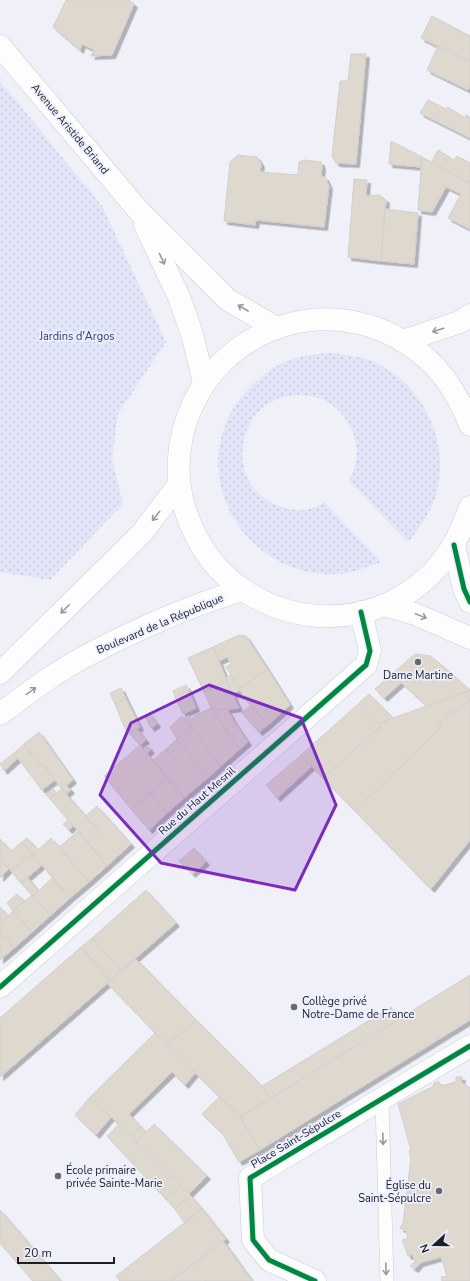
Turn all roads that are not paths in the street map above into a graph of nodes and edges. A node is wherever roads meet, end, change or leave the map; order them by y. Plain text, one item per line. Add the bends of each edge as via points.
1 (0, 46) edge
2 (139, 211) junction
3 (470, 315) edge
4 (277, 328) junction
5 (403, 341) junction
6 (204, 383) junction
7 (469, 418) edge
8 (179, 484) junction
9 (470, 506) edge
10 (454, 545) junction
11 (242, 590) junction
12 (470, 602) edge
13 (384, 605) junction
14 (361, 612) junction
15 (470, 638) edge
16 (0, 673) edge
17 (0, 714) edge
18 (0, 988) edge
19 (470, 1046) edge
20 (382, 1100) junction
21 (315, 1281) edge
22 (387, 1281) edge

1 - 2 main road, Avenue Aristide Briand
4 -> 2 main road, Avenue Aristide Briand via 228,300
2 -> 6 main road, Avenue Aristide Briand via 179,297 192,334
3 -> 5 main road via 460,322
4 - 5 main road via 300,322 334,319 368,325
4 - 6 main road via 237,349
5 - 7 main road via 424,355 440,372
6 - 8 main road via 182,435
8 - 11 main road via 188,521 202,547 220,570
8 -> 16 main road via 142,533
9 - 10 main road
10 - 12 main road via 464,589
10 - 13 main road via 443,561 422,582
11 - 14 main road via 268,604 297,613 326,616
17 -> 11 main road, Boulevard de la République via 37,687 88,656 149,626
13 - 14 main road
13 -> 15 main road via 415,614
14 - 18 main road, Rue du Haut Mesnil via 370,651 366,665
19 - 20 main road, Place Saint-Sépulcre
20 - 21 main road, Place Saint-Sépulcre via 250,1178 253,1240 269,1260
20 -> 22 lane

